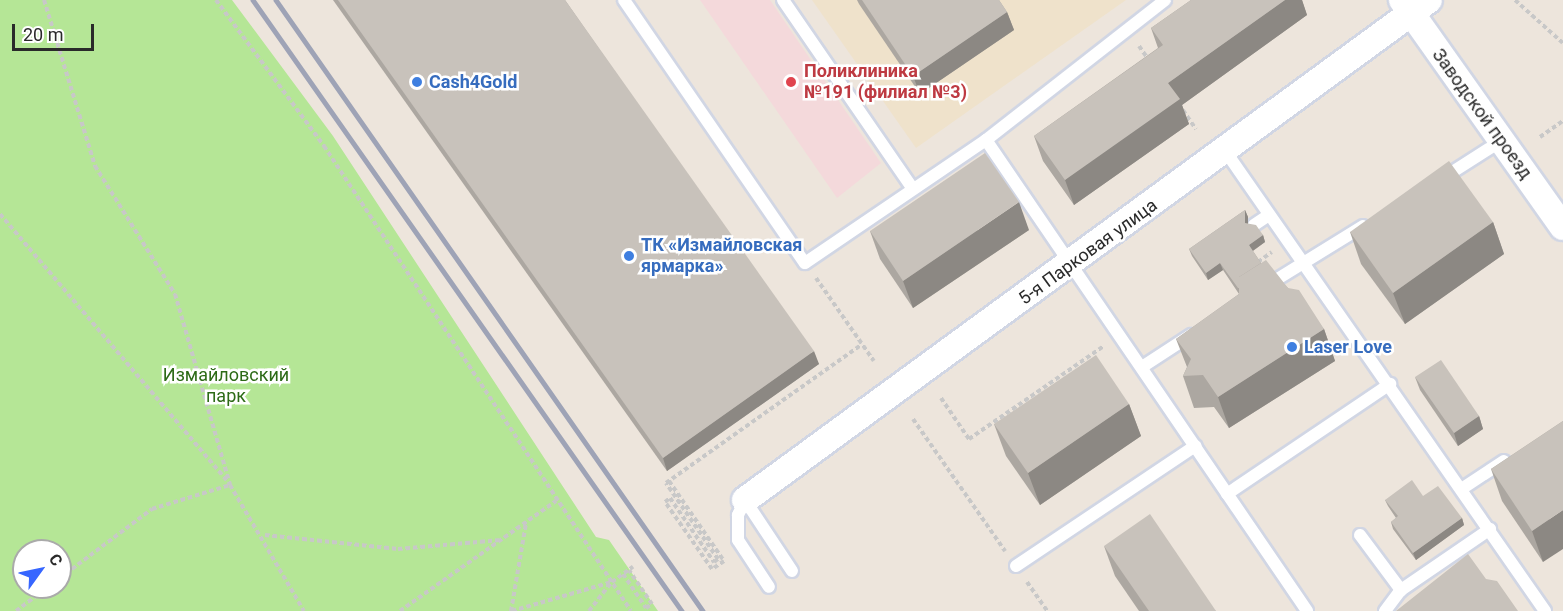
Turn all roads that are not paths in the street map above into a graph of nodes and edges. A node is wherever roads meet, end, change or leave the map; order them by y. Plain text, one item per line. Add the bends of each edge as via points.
1 (624, 0) edge
2 (783, 0) edge
3 (1165, 0) edge
4 (1414, 4) edge
5 (986, 140) junction
6 (1501, 141) junction
7 (1226, 152) junction
8 (1433, 184) edge
9 (913, 189) junction
10 (1269, 215) junction
11 (1373, 220) edge
12 (1562, 222) edge
13 (1254, 225) edge
14 (1302, 262) junction
15 (1071, 266) junction
16 (1252, 295) edge
17 (1202, 327) edge
18 (1142, 367) junction
19 (1390, 384) junction
20 (1195, 446) junction
21 (1517, 452) edge
22 (1463, 488) junction
23 (1227, 494) junction
24 (745, 500) junction
25 (1490, 529) junction
26 (1360, 535) dead end
27 (1016, 566) road end
28 (792, 571) dead end
29 (769, 587) dead end
30 (1401, 590) junction
31 (1306, 611) edge
32 (1385, 611) edge
33 (1545, 611) edge

1 - 9 lane via 805,263
2 - 9 lane
3 - 5 lane
4 - 6 street, Заводской проезд
4 - 7 street, 5-я Парковая улица
5 - 9 lane
5 - 15 lane
6 - 8 lane
6 - 12 street, Заводской проезд
7 - 10 lane
7 - 15 street, 5-я Парковая улица
10 - 13 lane
10 - 14 lane
11 - 14 lane
14 - 16 lane
14 - 19 lane
15 - 18 lane
15 - 24 street, 5-я Парковая улица
17 - 18 lane
18 - 20 lane
19 - 22 lane
19 - 23 lane
20 - 23 lane
20 - 27 lane
21 - 22 lane
22 - 25 lane
23 - 31 lane
24 - 28 lane
24 - 29 lane via 738,515 738,540
25 - 30 lane
25 - 33 lane
26 - 30 lane
30 - 32 lane

